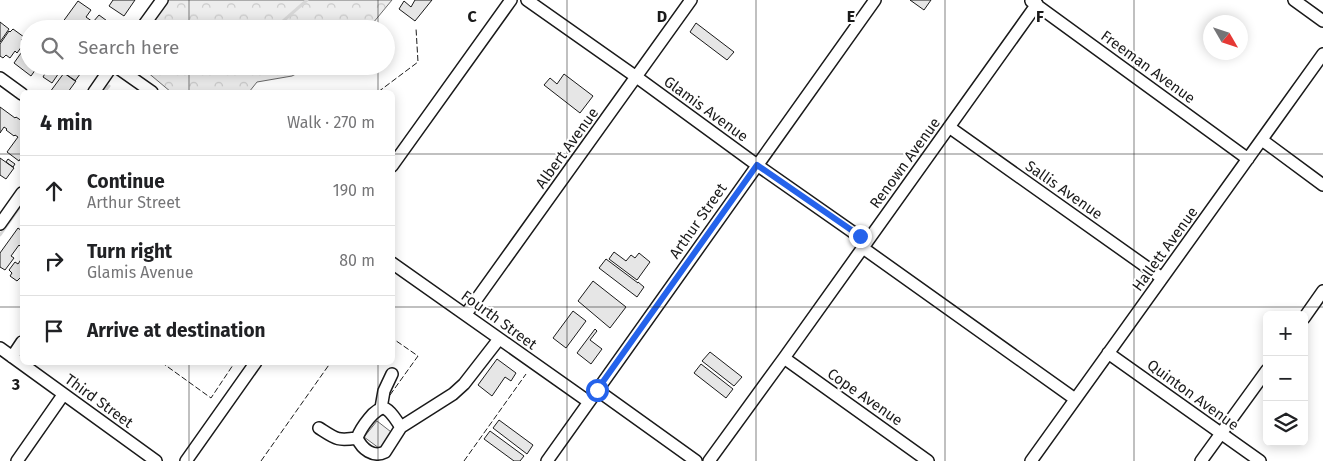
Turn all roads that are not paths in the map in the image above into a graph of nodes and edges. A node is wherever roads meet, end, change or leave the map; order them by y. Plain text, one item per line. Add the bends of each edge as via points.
1 (162, 0) edge
2 (511, 0) edge
3 (526, 0) edge
4 (692, 0) edge
5 (876, 0) edge
6 (1294, 0) edge
7 (1033, 2) edge
8 (148, 20) edge
9 (1323, 21) edge
10 (1323, 54) edge
11 (107, 75) edge
12 (127, 75) edge
13 (636, 77) junction
14 (1, 81) edge
15 (96, 90) edge
16 (149, 90) edge
17 (20, 93) edge
18 (949, 127) junction
19 (1262, 140) junction
20 (1248, 159) junction
21 (395, 162) edge
22 (757, 165) junction
23 (1323, 185) edge
24 (20, 195) edge
25 (0, 224) edge
26 (865, 245) junction
27 (395, 265) edge
28 (1162, 278) junction
29 (1323, 292) edge
30 (1308, 313) edge
31 (466, 314) junction
32 (498, 338) junction
33 (20, 345) edge
34 (0, 348) edge
35 (1108, 353) junction
36 (12, 357) junction
37 (784, 358) junction
38 (20, 363) edge
39 (23, 365) edge
40 (254, 365) edge
41 (392, 374) dead end
42 (1263, 376) edge
43 (597, 390) junction
44 (63, 394) junction
45 (1075, 400) junction
46 (589, 402) junction
47 (381, 408) junction
48 (401, 427) junction
49 (320, 428) dead end
50 (1221, 434) junction
51 (357, 438) junction
52 (17, 461) edge
53 (156, 461) edge
54 (186, 461) edge
55 (547, 461) edge
56 (696, 461) edge
57 (709, 461) edge
58 (928, 461) edge
59 (1030, 461) edge
60 (1201, 461) edge
61 (1260, 461) edge

1 - 8 street
2 - 21 street
3 - 13 street, Glamis Avenue
4 - 13 street, Albert Avenue
5 - 22 street, Arthur Street
6 - 9 street
7 - 18 street, Renown Avenue
7 - 20 street, Freeman Avenue
10 - 19 street, Hallett Avenue
11 - 15 street
12 - 16 street
13 - 22 street, Glamis Avenue
13 - 31 street, Albert Avenue
14 - 17 street
18 - 26 street, Renown Avenue
18 - 28 street, Sallis Avenue
19 - 20 street, Hallett Avenue
19 - 23 street
20 - 28 street, Hallett Avenue
22 - 26 street, Glamis Avenue
22 - 43 street, Arthur Street
24 - 25 street
26 - 37 street, Renown Avenue
26 - 45 street, Glamis Avenue
27 - 31 street, Fourth Street
28 - 35 street, Hallett Avenue
29 - 30 street
31 - 32 street, Fourth Street
32 - 46 street, Fourth Street
32 - 48 street via 464,384
33 - 36 street
34 - 36 street, Third Street
35 - 45 street, Hallett Avenue
35 - 50 street, Quinton Avenue
36 - 38 street, Third Street
37 - 57 street, Renown Avenue
37 - 58 street, Cope Avenue
39 - 44 street, Third Street
40 - 54 street
41 - 47 street
42 - 50 street
43 - 46 street, Arthur Street
43 - 56 street
44 - 52 street
44 - 53 street, Third Street
45 - 59 street, Hallett Avenue
46 - 55 street, Arthur Street
47 - 48 street via 387,410
47 - 51 street
48 - 51 street via 381,454 366,449
49 - 51 street via 342,441
50 - 60 street
50 - 61 street, Quinton Avenue

